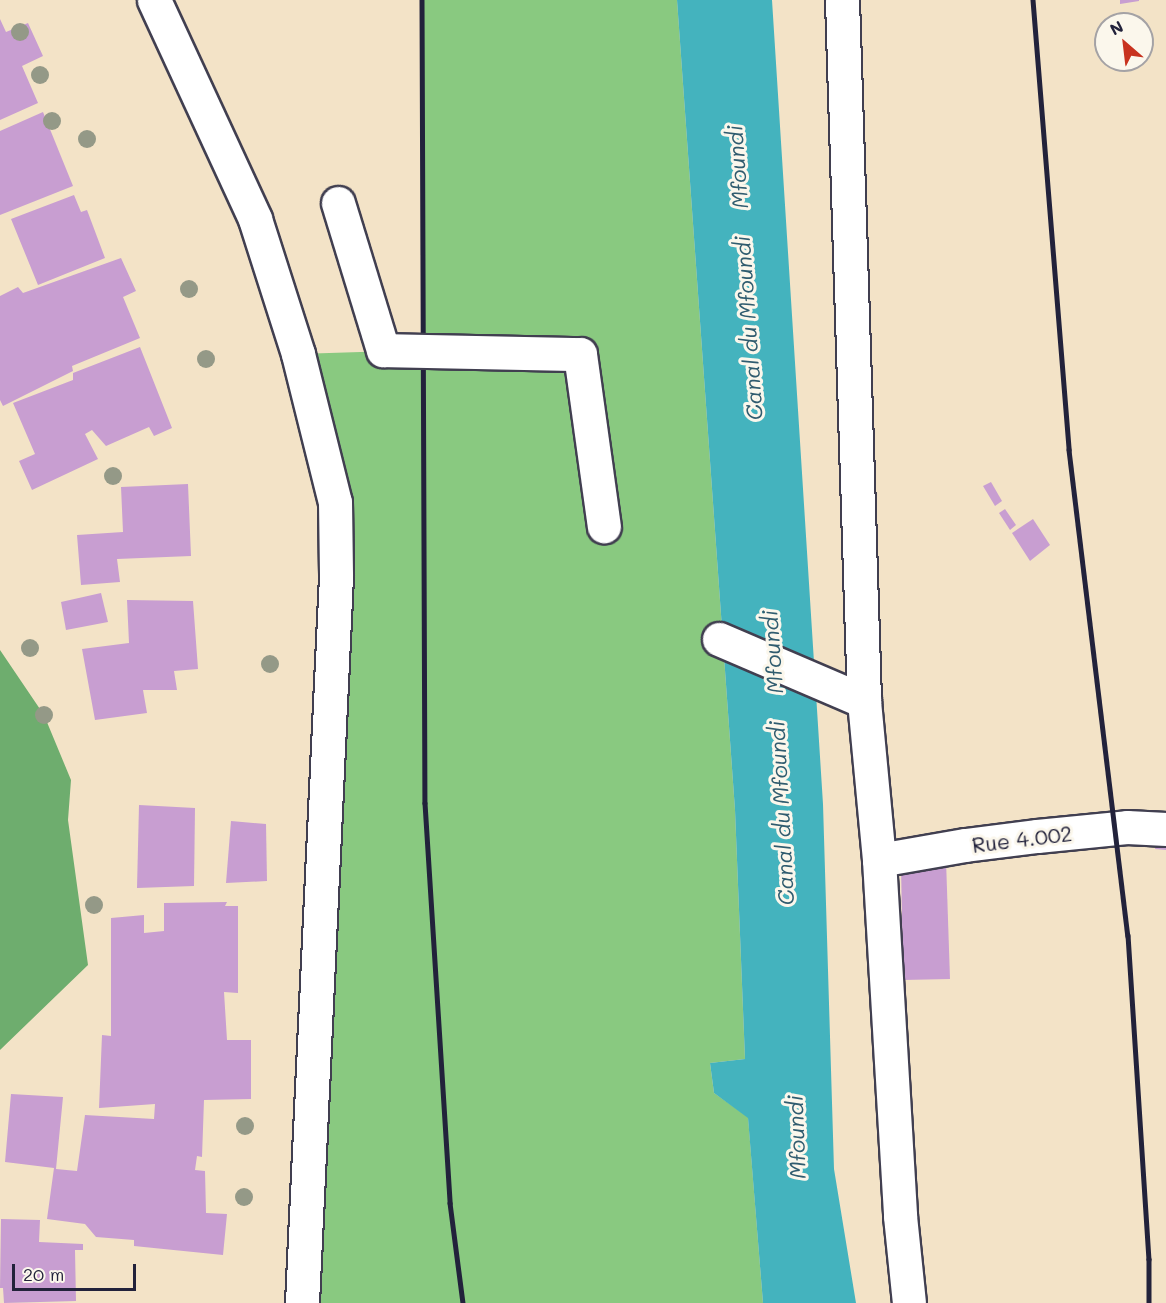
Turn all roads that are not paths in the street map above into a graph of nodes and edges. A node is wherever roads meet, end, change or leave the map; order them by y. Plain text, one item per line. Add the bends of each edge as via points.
1 (154, 0) edge
2 (842, 0) edge
3 (338, 203) dead end
4 (604, 526) dead end
5 (719, 639) dead end
6 (850, 696) junction
7 (1166, 829) edge
8 (879, 860) junction
9 (302, 1303) edge
10 (909, 1303) edge

1 - 9 main road via 255,219 298,354 335,502 336,576
2 - 6 main road
3 - 4 main road, bridge via 383,350 580,354
5 - 6 main road
6 - 8 main road
7 - 8 main road, Rue 4.002 via 1127,827 1037,836
8 - 10 main road via 900,1216

